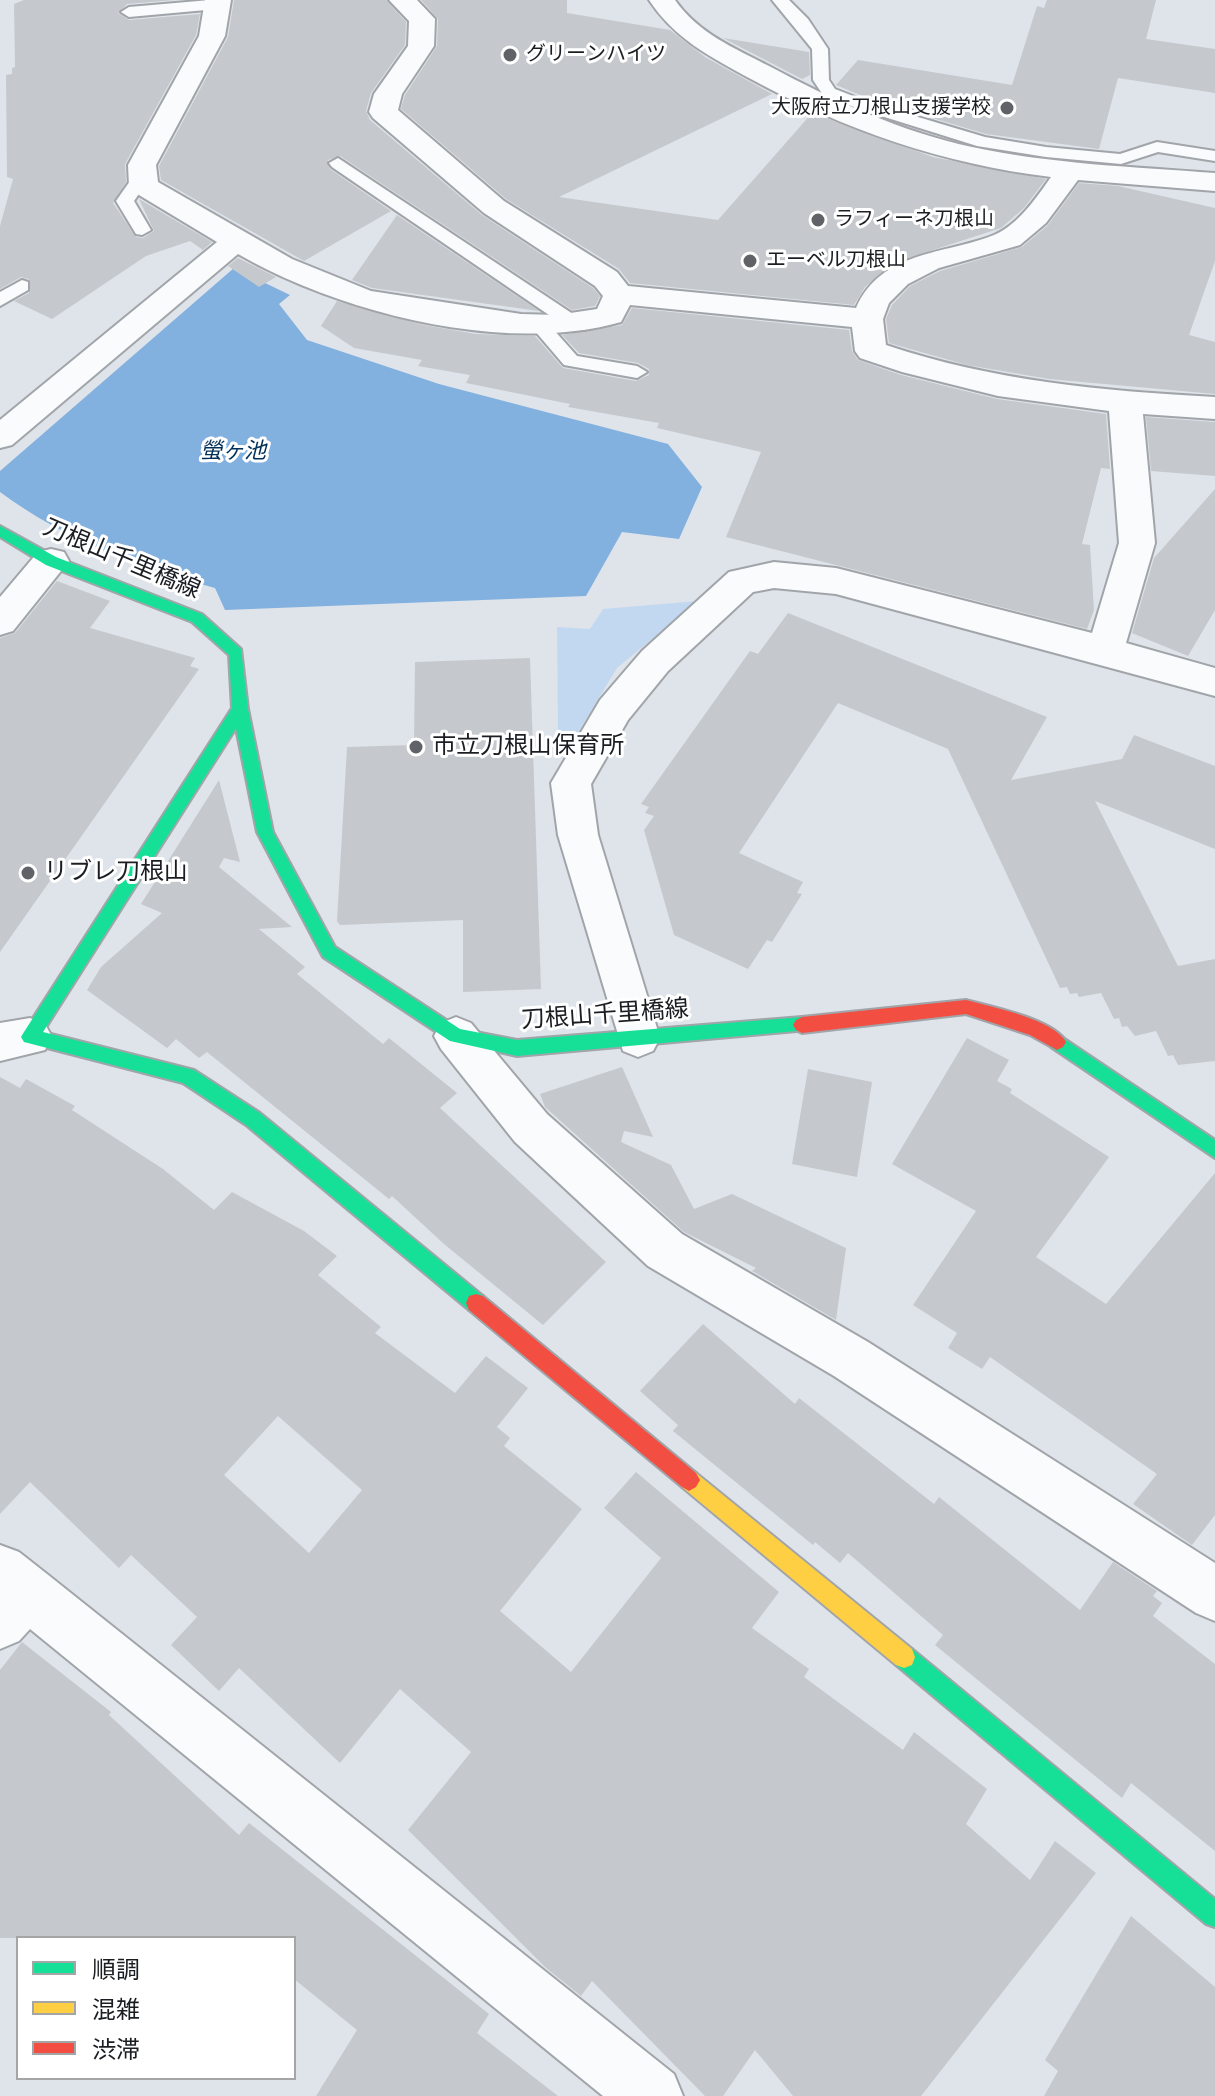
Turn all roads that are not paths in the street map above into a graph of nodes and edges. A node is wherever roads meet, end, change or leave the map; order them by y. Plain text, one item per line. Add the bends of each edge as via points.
1 (402, 0) edge
2 (662, 0) edge
3 (780, 0) edge
4 (217, 2) edge
5 (129, 12) dead end
6 (1215, 156) edge
7 (338, 163) dead end
8 (1071, 170) junction
9 (143, 175) junction
10 (1215, 182) edge
11 (142, 230) dead end
12 (235, 242) junction
13 (22, 286) dead end
14 (619, 295) junction
15 (0, 300) edge
16 (867, 319) junction
17 (538, 324) junction
18 (578, 326) junction
19 (637, 372) dead end
20 (1125, 403) junction
21 (1215, 408) edge
22 (0, 437) edge
23 (0, 531) edge
24 (51, 561) junction
25 (0, 622) edge
26 (1105, 650) junction
27 (1215, 682) edge
28 (240, 709) junction
29 (456, 1036) junction
30 (638, 1038) junction
31 (15, 1040) edge
32 (1215, 1150) edge
33 (1215, 1594) edge
34 (9, 1595) edge
35 (1215, 1915) edge
36 (652, 2096) edge

1 - 14 street via 422,19 421,46 388,94 383,112 494,207 606,279
2 - 8 street via 682,30 820,106 971,156
3 - 6 lane via 820,49 821,80 829,92 880,112 983,142 1046,152 1121,159 1157,147
4 - 5 lane
4 - 9 street via 212,36 142,165
7 - 18 lane
8 - 10 street
8 - 16 street via 1008,240 901,271
9 - 11 lane via 125,201
9 - 12 street via 144,186
12 - 17 street via 331,289 395,305
12 - 22 street
13 - 15 lane
14 - 16 street
14 - 18 street via 610,315
16 - 20 street via 871,351 932,374 1007,390
17 - 18 street
17 - 19 lane via 571,361
20 - 21 street
20 - 26 street via 1137,543
23 - 24 street, 刀根山千里橋線
24 - 25 street
24 - 28 street, 刀根山千里橋線 via 197,618 236,653
26 - 27 street
26 - 30 street via 836,581 774,575 742,581 614,710 571,783 578,835
28 - 29 street, 刀根山千里橋線 via 265,832 329,952
28 - 31 street
29 - 30 street, 刀根山千里橋線 via 517,1048
29 - 33 street via 531,1128 665,1250 851,1359
30 - 32 street, 刀根山千里橋線 via 966,1007 1036,1029
31 - 35 street via 188,1076 253,1119
34 - 36 street

